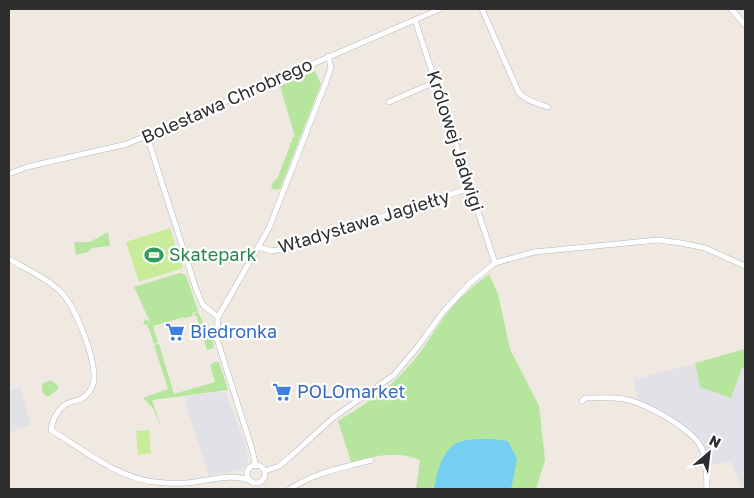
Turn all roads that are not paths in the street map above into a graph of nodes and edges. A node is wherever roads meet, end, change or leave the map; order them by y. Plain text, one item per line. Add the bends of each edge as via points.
1 (440, 9) edge
2 (482, 9) edge
3 (731, 9) edge
4 (414, 20) junction
5 (745, 25) edge
6 (328, 56) junction
7 (435, 82) junction
8 (389, 102) dead end
9 (548, 107) dead end
10 (147, 136) junction
11 (9, 174) edge
12 (470, 188) junction
13 (259, 247) junction
14 (745, 257) edge
15 (9, 259) edge
16 (495, 263) junction
17 (739, 263) junction
18 (745, 266) edge
19 (218, 317) junction
20 (582, 401) dead end
21 (371, 460) dead end
22 (256, 466) junction
23 (265, 471) junction
24 (248, 473) junction
25 (228, 478) junction
26 (257, 484) junction
27 (290, 489) edge
28 (707, 489) edge

1 - 4 street, Bolesława Chrobrego
2 - 9 street via 522,97
3 - 5 street
4 - 6 street, Bolesława Chrobrego
4 - 7 street, Królowej Jadwigi
6 - 10 street, Bolesława Chrobrego
6 - 13 street via 331,66 326,82
7 - 8 street
7 - 12 street, Królowej Jadwigi
10 - 11 street, Bolesława Chrobrego via 119,147 27,167
10 - 19 street via 196,289 203,305
12 - 13 street, Władysława Jagiełły via 284,249 272,251
12 - 16 street, Królowej Jadwigi
13 - 19 street
14 - 17 street
15 - 25 street via 66,298 77,316 92,361 92,388 83,398 61,407 51,430 118,471 144,480 186,483
16 - 17 street via 534,252 658,240 705,248
16 - 23 street via 470,283 443,312 394,375 334,418 279,466
17 - 18 street
19 - 22 street via 217,339
20 - 28 street via 585,398 614,398 630,401 680,427 703,450
21 - 27 street via 312,477
22 - 23 street
22 - 24 street
23 - 26 street via 265,477
24 - 25 street
24 - 26 street via 249,479
25 - 26 street via 244,478

